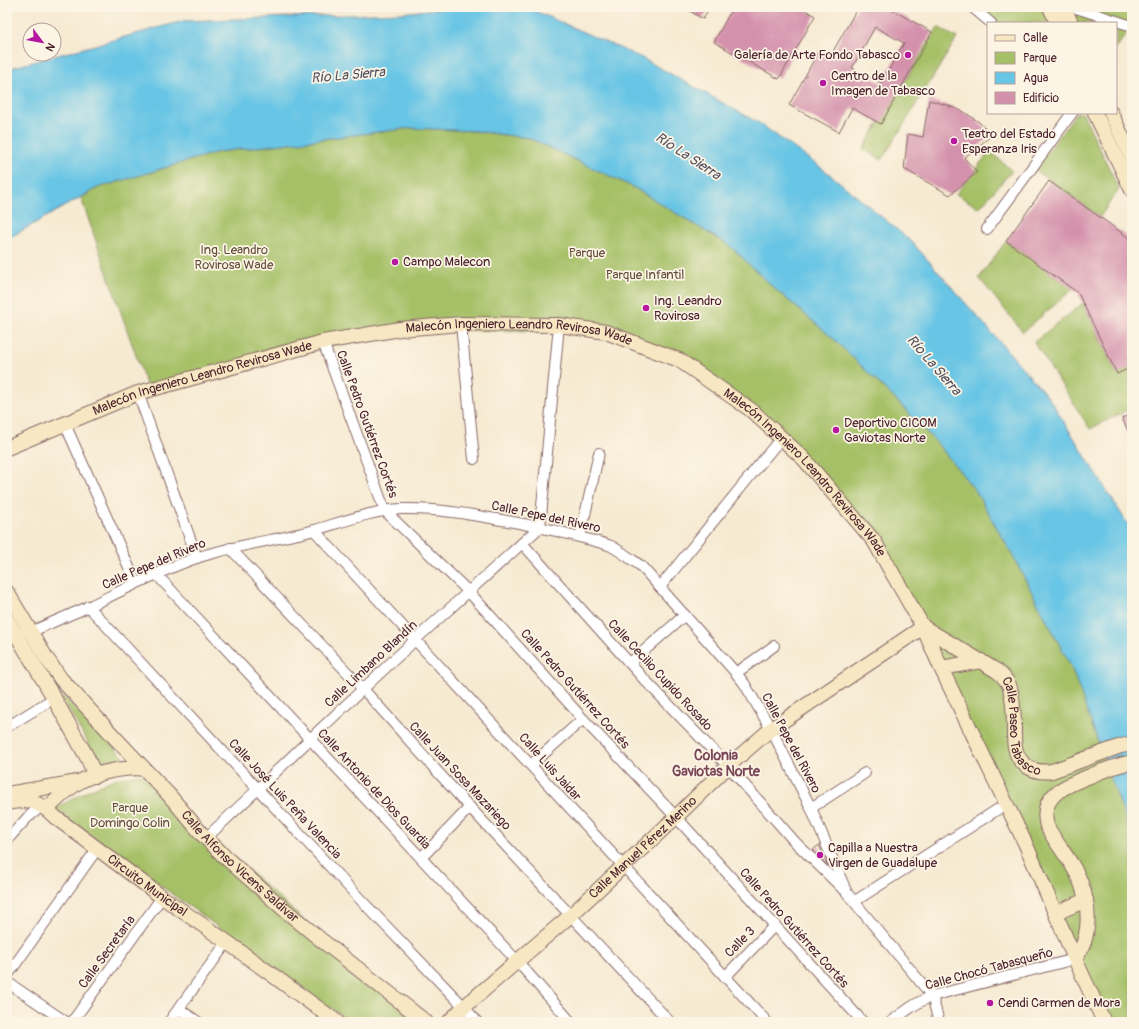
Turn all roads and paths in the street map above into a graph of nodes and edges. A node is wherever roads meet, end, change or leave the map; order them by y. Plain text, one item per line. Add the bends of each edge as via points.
1 (972, 7) edge
2 (1050, 7) edge
3 (1064, 7) edge
4 (1073, 7) edge
5 (990, 22) edge
6 (1057, 22) edge
7 (1071, 22) edge
8 (1132, 26) edge
9 (1071, 114) edge
10 (1095, 114) edge
11 (1111, 114) edge
12 (1132, 158) edge
13 (1132, 190) edge
14 (987, 228) dead end
15 (461, 324) junction
16 (559, 325) junction
17 (324, 342) junction
18 (138, 393) junction
19 (65, 424) junction
20 (781, 438) junction
21 (7, 448) edge
22 (599, 453) dead end
23 (474, 459) dead end
24 (385, 511) junction
25 (540, 527) junction
26 (314, 530) junction
27 (580, 537) junction
28 (522, 543) junction
29 (230, 548) junction
30 (196, 558) junction
31 (156, 574) junction
32 (136, 583) junction
33 (660, 587) junction
34 (7, 592) edge
35 (469, 592) junction
36 (88, 606) junction
37 (685, 615) junction
38 (9, 627) edge
39 (923, 627) junction
40 (31, 632) junction
41 (415, 640) junction
42 (774, 646) dead end
43 (981, 662) junction
44 (630, 663) junction
45 (941, 668) junction
46 (736, 673) junction
47 (363, 689) junction
48 (54, 698) junction
49 (583, 719) junction
50 (7, 727) edge
51 (771, 730) junction
52 (310, 738) junction
53 (1132, 744) edge
54 (1132, 762) edge
55 (530, 765) junction
56 (728, 766) junction
57 (144, 769) junction
58 (865, 773) dead end
59 (95, 776) junction
60 (81, 781) junction
61 (258, 789) junction
62 (7, 794) edge
63 (7, 803) edge
64 (1006, 804) junction
65 (45, 807) junction
66 (470, 808) junction
67 (811, 808) junction
68 (676, 817) junction
69 (206, 838) junction
70 (7, 840) edge
71 (98, 849) junction
72 (421, 858) junction
73 (623, 866) junction
74 (847, 893) junction
75 (162, 897) junction
76 (1086, 900) junction
77 (854, 902) junction
78 (1056, 913) junction
79 (571, 915) junction
80 (775, 925) junction
81 (227, 942) junction
82 (1075, 959) junction
83 (517, 961) junction
84 (7, 976) edge
85 (725, 977) junction
86 (7, 982) edge
87 (932, 996) junction
88 (464, 1007) junction
89 (179, 1009) junction
90 (66, 1022) edge
91 (72, 1022) edge
92 (169, 1022) edge
93 (198, 1022) edge
94 (337, 1022) edge
95 (426, 1022) edge
96 (449, 1022) edge
97 (477, 1022) edge
98 (571, 1022) edge
99 (670, 1022) edge
100 (767, 1022) edge
101 (863, 1022) edge
102 (891, 1022) edge
103 (939, 1022) edge
104 (1104, 1022) edge

1 - 5 street
2 - 6 main road
3 - 7 main road
4 - 8 street
9 - 14 street
10 - 13 main road
11 - 12 main road
15 - 16 main road, Malecón Ingeniero Leandro Revirosa Wade
15 - 17 main road, Malecón Ingeniero Leandro Revirosa Wade via 400,328
15 - 23 street
16 - 20 main road, Malecón Ingeniero Leandro Revirosa Wade via 606,332 679,360 751,410
16 - 25 street
17 - 18 main road, Malecón Ingeniero Leandro Revirosa Wade
17 - 24 street, Calle Pedro Gutiérrez Cortés
18 - 19 main road, Malecón Ingeniero Leandro Revirosa Wade
18 - 30 street
19 - 21 main road, Malecón Ingeniero Leandro Revirosa Wade
19 - 32 street
20 - 33 street
20 - 39 main road, Malecón Ingeniero Leandro Revirosa Wade via 803,458 874,541
22 - 27 street
24 - 25 street, Calle Pepe del Rivero via 440,510
24 - 26 street, Calle Pepe del Rivero
24 - 35 street, Calle Pedro Gutiérrez Cortés
25 - 27 street, Calle Pepe del Rivero
25 - 28 street, Calle Limbano Blandín
26 - 29 street, Calle Pepe del Rivero
26 - 41 street, Calle Luis Jaidar
27 - 33 street, Calle Pepe del Rivero via 610,546 629,557
28 - 35 street, Calle Limbano Blandín
28 - 44 street, Calle Cecilio Cupido Rosado
29 - 30 street, Calle Pepe del Rivero
29 - 47 street, Calle Juan Sosa Mazariego
30 - 31 street, Calle Pepe del Rivero
31 - 32 street, Calle Pepe del Rivero
31 - 52 street, Calle Antonio de Dios Guardia
32 - 36 street, Calle Pepe del Rivero
33 - 37 street, Calle Pepe del Rivero
34 - 40 main road, Calle Alfonso Vicens Saldivar
35 - 41 street, Calle Limbano Blandín
35 - 49 street, Calle Pedro Gutiérrez Cortés
36 - 40 street, Calle Pepe del Rivero
36 - 61 street, Calle José Luis Peña Valencia
37 - 44 street
37 - 46 street, Calle Pepe del Rivero
38 - 40 street
38 - 48 main road
39 - 43 main road, Calle Paseo Tabasco
39 - 45 main road, Malecón Ingeniero Leandro Revirosa Wade
39 - 51 main road, Calle Manuel Pérez Merino
40 - 57 main road, Calle Alfonso Vicens Saldivar via 61,679
41 - 47 street, Calle Limbano Blandín
41 - 55 street, Calle Luis Jaidar
42 - 46 street
43 - 45 main road
43 - 53 main road, Calle Paseo Tabasco via 997,671 1009,685 1015,746 1018,756 1030,769 1045,772
44 - 56 street, Calle Cecilio Cupido Rosado
45 - 64 main road, Malecón Ingeniero Leandro Revirosa Wade
46 - 51 street, Calle Pepe del Rivero
47 - 52 street, Calle Limbano Blandín
47 - 66 street, Calle Juan Sosa Mazariego
48 - 50 street
48 - 59 main road
49 - 55 street
49 - 68 street, Calle Pedro Gutiérrez Cortés
51 - 56 main road, Calle Manuel Pérez Merino
51 - 67 street, Calle Pepe del Rivero
52 - 61 street, Calle Limbano Blandín
52 - 72 street, Calle Antonio de Dios Guardia
54 - 76 main road via 1107,769 1059,790 1051,798 1045,813 1050,831 1083,886
55 - 73 street, Calle Luis Jaidar
56 - 68 main road, Calle Manuel Pérez Merino
56 - 74 street, Calle Cecilio Cupido Rosado via 795,842
57 - 59 main road via 123,769
57 - 69 main road, Calle Alfonso Vicens Saldivar
58 - 67 street
59 - 60 main road
60 - 62 main road
60 - 65 main road
61 - 69 street, Calle Limbano Blandín
61 - 88 street, Calle José Luis Peña Valencia
63 - 65 main road via 25,800
64 - 77 street
64 - 78 main road, Malecón Ingeniero Leandro Revirosa Wade
65 - 70 street via 28,817
65 - 71 main road, Circuito Municipal
66 - 72 street
66 - 79 street, Calle Juan Sosa Mazariego
67 - 74 street, Calle Pepe del Rivero
68 - 73 main road, Calle Manuel Pérez Merino
68 - 80 street, Calle Pedro Gutiérrez Cortés
69 - 95 main road, Calle Alfonso Vicens Saldivar via 286,911
71 - 75 main road, Circuito Municipal
71 - 84 street
72 - 83 street, Calle Antonio de Dios Guardia
73 - 79 main road, Calle Manuel Pérez Merino
73 - 85 street, Calle Luis Jaidar
74 - 77 street, Calle Pepe del Rivero
75 - 81 main road, Circuito Municipal
75 - 91 street, Calle Secretaría
76 - 78 main road
76 - 82 main road via 1086,931
77 - 87 street, Calle Pepe del Rivero
78 - 82 main road, Malecón Ingeniero Leandro Revirosa Wade
79 - 83 main road, Calle Manuel Pérez Merino
79 - 99 street, Calle Juan Sosa Mazariego
80 - 85 street, Calle 3
80 - 101 street, Calle Pedro Gutiérrez Cortés
81 - 89 street
81 - 94 main road, Circuito Municipal
82 - 87 street, Calle Chocó Tabasqueño
82 - 104 main road, Malecón Ingeniero Leandro Revirosa Wade
83 - 88 main road, Calle Manuel Pérez Merino
83 - 98 street, Calle Antonio de Dios Guardia
85 - 100 street, Calle Luis Jaidar
86 - 90 street
87 - 102 street, Calle Chocó Tabasqueño
87 - 103 street, Calle Pepe del Rivero
88 - 96 main road, Calle Manuel Pérez Merino
88 - 97 street, Calle José Luis Peña Valencia
89 - 92 street
89 - 93 street

